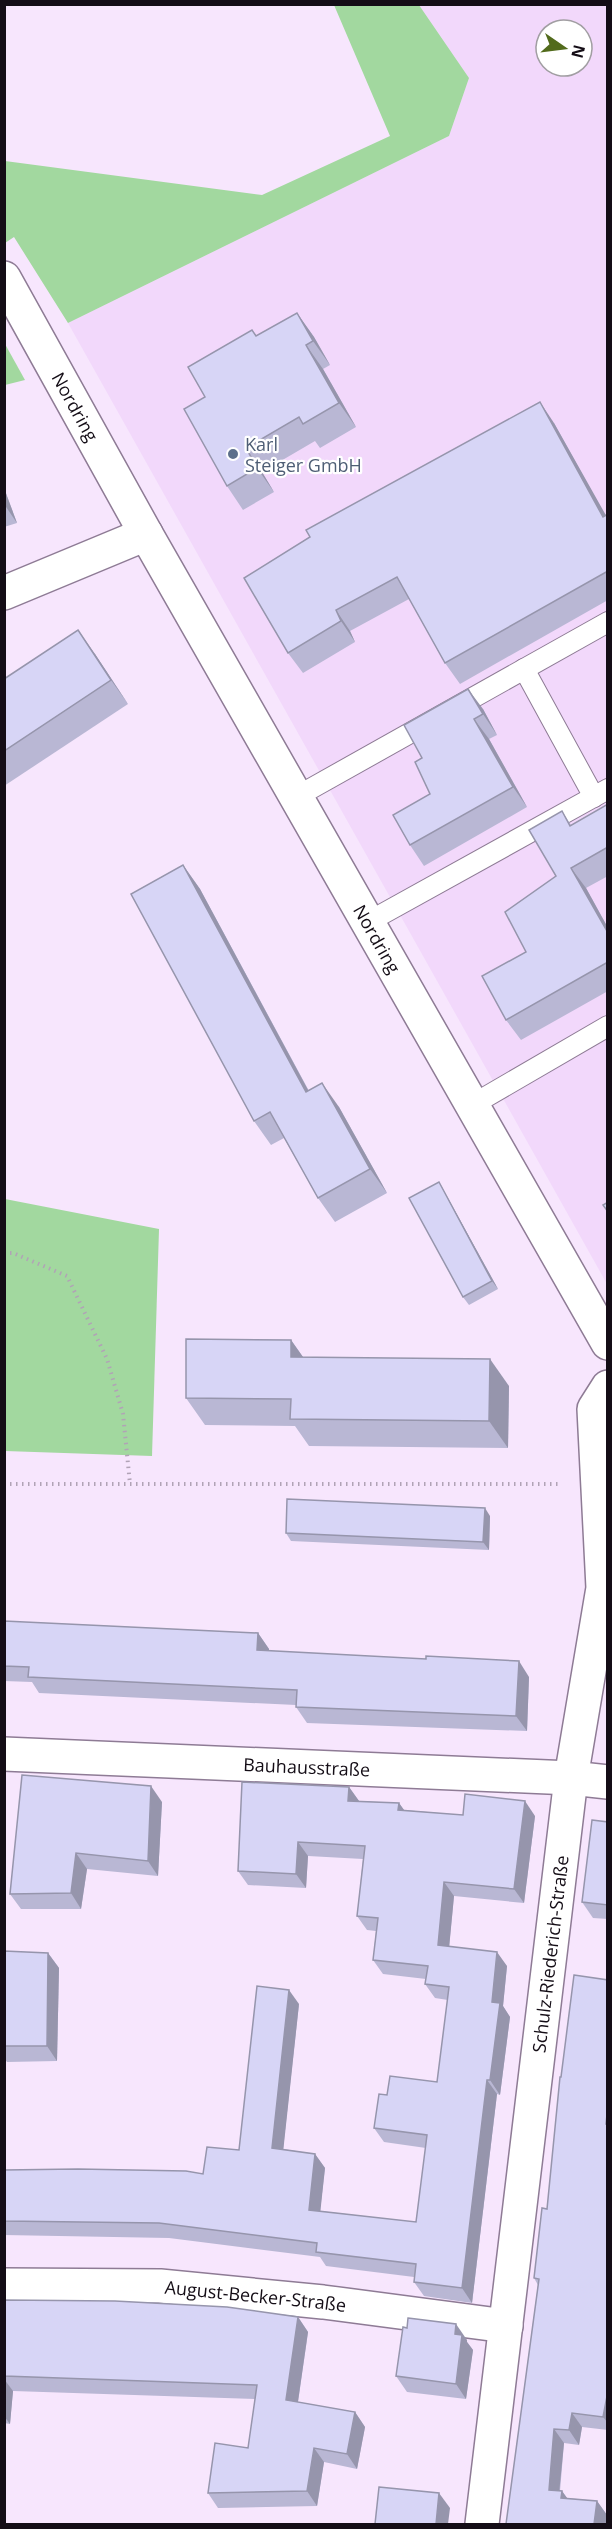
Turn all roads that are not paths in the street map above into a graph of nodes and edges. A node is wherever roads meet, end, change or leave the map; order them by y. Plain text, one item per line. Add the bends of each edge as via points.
1 (4, 278) edge
2 (146, 534) junction
3 (4, 593) edge
4 (608, 622) edge
5 (524, 669) junction
6 (601, 793) edge
7 (296, 797) junction
8 (368, 922) junction
9 (608, 1026) edge
10 (472, 1105) junction
11 (608, 1342) edge
12 (608, 1387) edge
13 (605, 1588) edge
14 (4, 1755) edge
15 (571, 1778) junction
16 (608, 1782) edge
17 (4, 2284) edge
18 (506, 2326) junction
19 (482, 2524) edge

1 - 2 street, Nordring
2 - 3 street
2 - 7 street, Nordring
4 - 5 lane
5 - 6 lane
5 - 7 lane
6 - 8 lane
7 - 8 street, Nordring
8 - 10 street, Nordring
9 - 10 lane
10 - 11 street, Nordring
12 - 13 street, Schulz-Riederich-Straße via 594,1409
13 - 15 street, Schulz-Riederich-Straße
14 - 15 street, Bauhausstraße
15 - 16 street, Bauhausstraße
15 - 18 street, Schulz-Riederich-Straße
17 - 18 street, August-Becker-Straße via 160,2286
18 - 19 street, Schulz-Riederich-Straße

